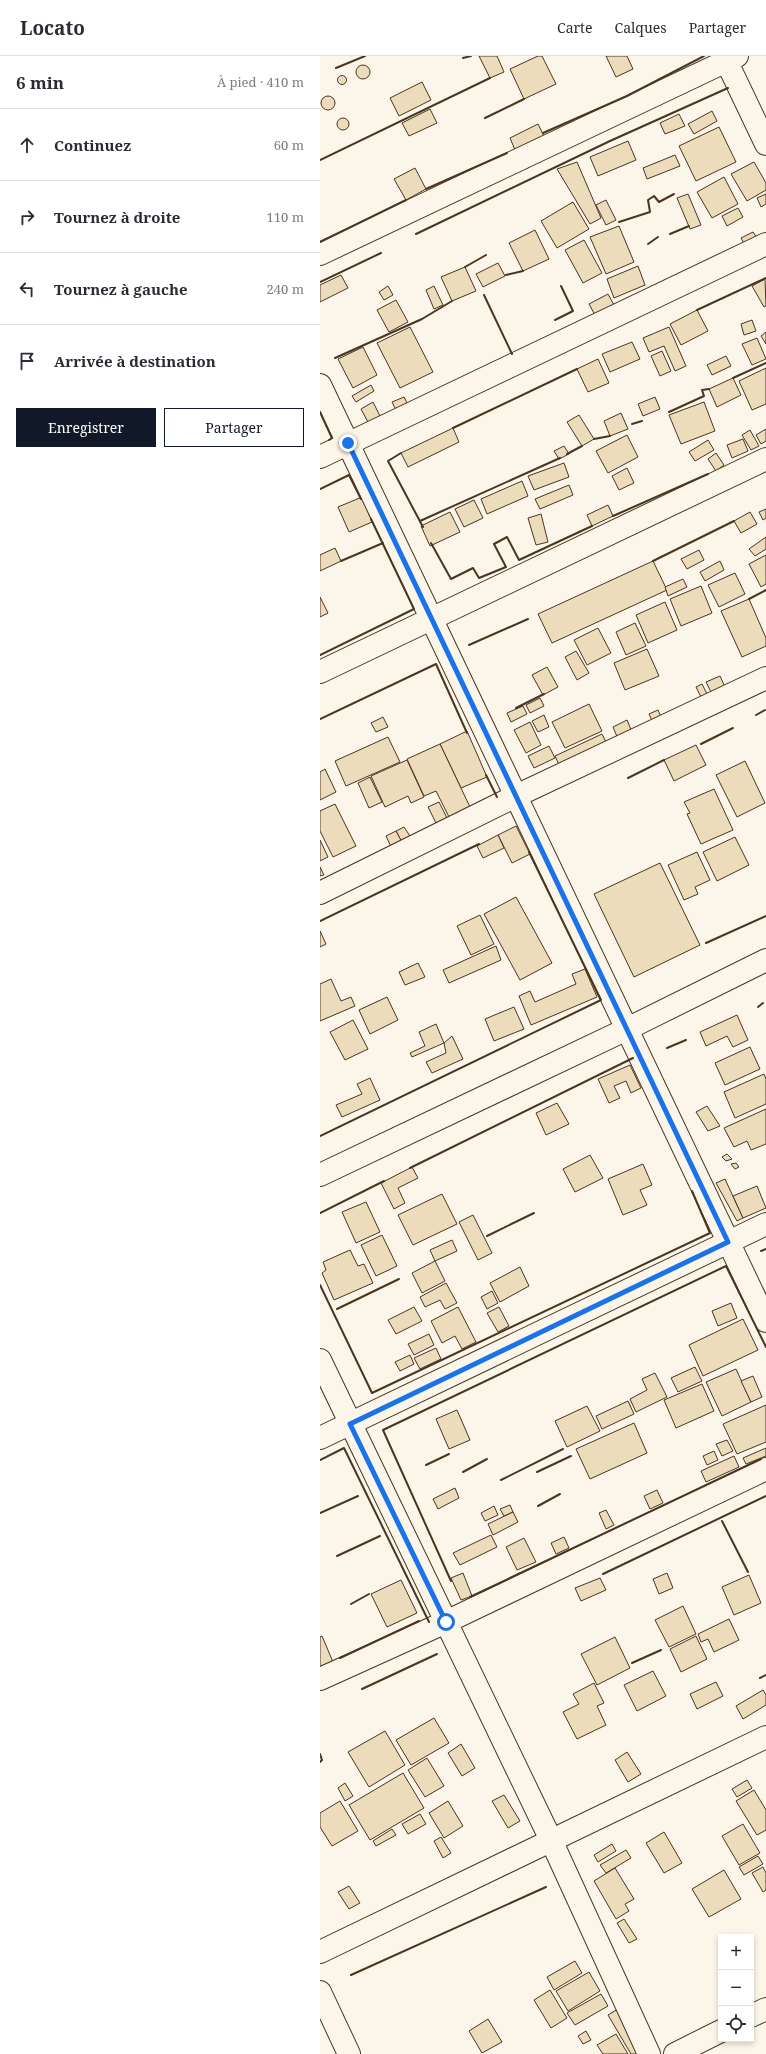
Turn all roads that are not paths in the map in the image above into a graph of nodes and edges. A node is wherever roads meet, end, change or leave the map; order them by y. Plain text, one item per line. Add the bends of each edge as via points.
1 (729, 58) edge
2 (766, 144) edge
3 (766, 244) edge
4 (320, 254) edge
5 (320, 385) edge
6 (348, 443) junction
7 (320, 457) edge
8 (766, 459) edge
9 (431, 618) junction
10 (320, 672) edge
11 (766, 678) edge
12 (516, 796) junction
13 (320, 893) edge
14 (766, 960) edge
15 (627, 1029) junction
16 (320, 1175) edge
17 (766, 1224) edge
18 (728, 1242) junction
19 (766, 1321) edge
20 (320, 1360) edge
21 (350, 1424) junction
22 (320, 1438) edge
23 (766, 1469) edge
24 (446, 1622) junction
25 (320, 1679) edge
26 (766, 1737) edge
27 (550, 1840) junction
28 (320, 1952) edge
29 (320, 1992) edge
30 (766, 2009) edge
31 (754, 2015) edge
32 (718, 2032) edge
33 (349, 2054) edge
34 (649, 2054) edge
35 (675, 2054) edge

1 - 2 street
1 - 4 street
3 - 6 street
5 - 6 street
6 - 7 street
6 - 9 street
8 - 9 street
9 - 10 street
9 - 12 street
11 - 12 street
12 - 13 street
12 - 15 street
14 - 15 street
15 - 16 street
15 - 18 street
17 - 18 street
18 - 19 street
18 - 21 street
20 - 21 street
21 - 22 street
21 - 24 street
23 - 24 street
24 - 25 street
24 - 27 street
26 - 27 street
27 - 28 street
27 - 34 street
29 - 33 street
30 - 31 street
32 - 35 street

